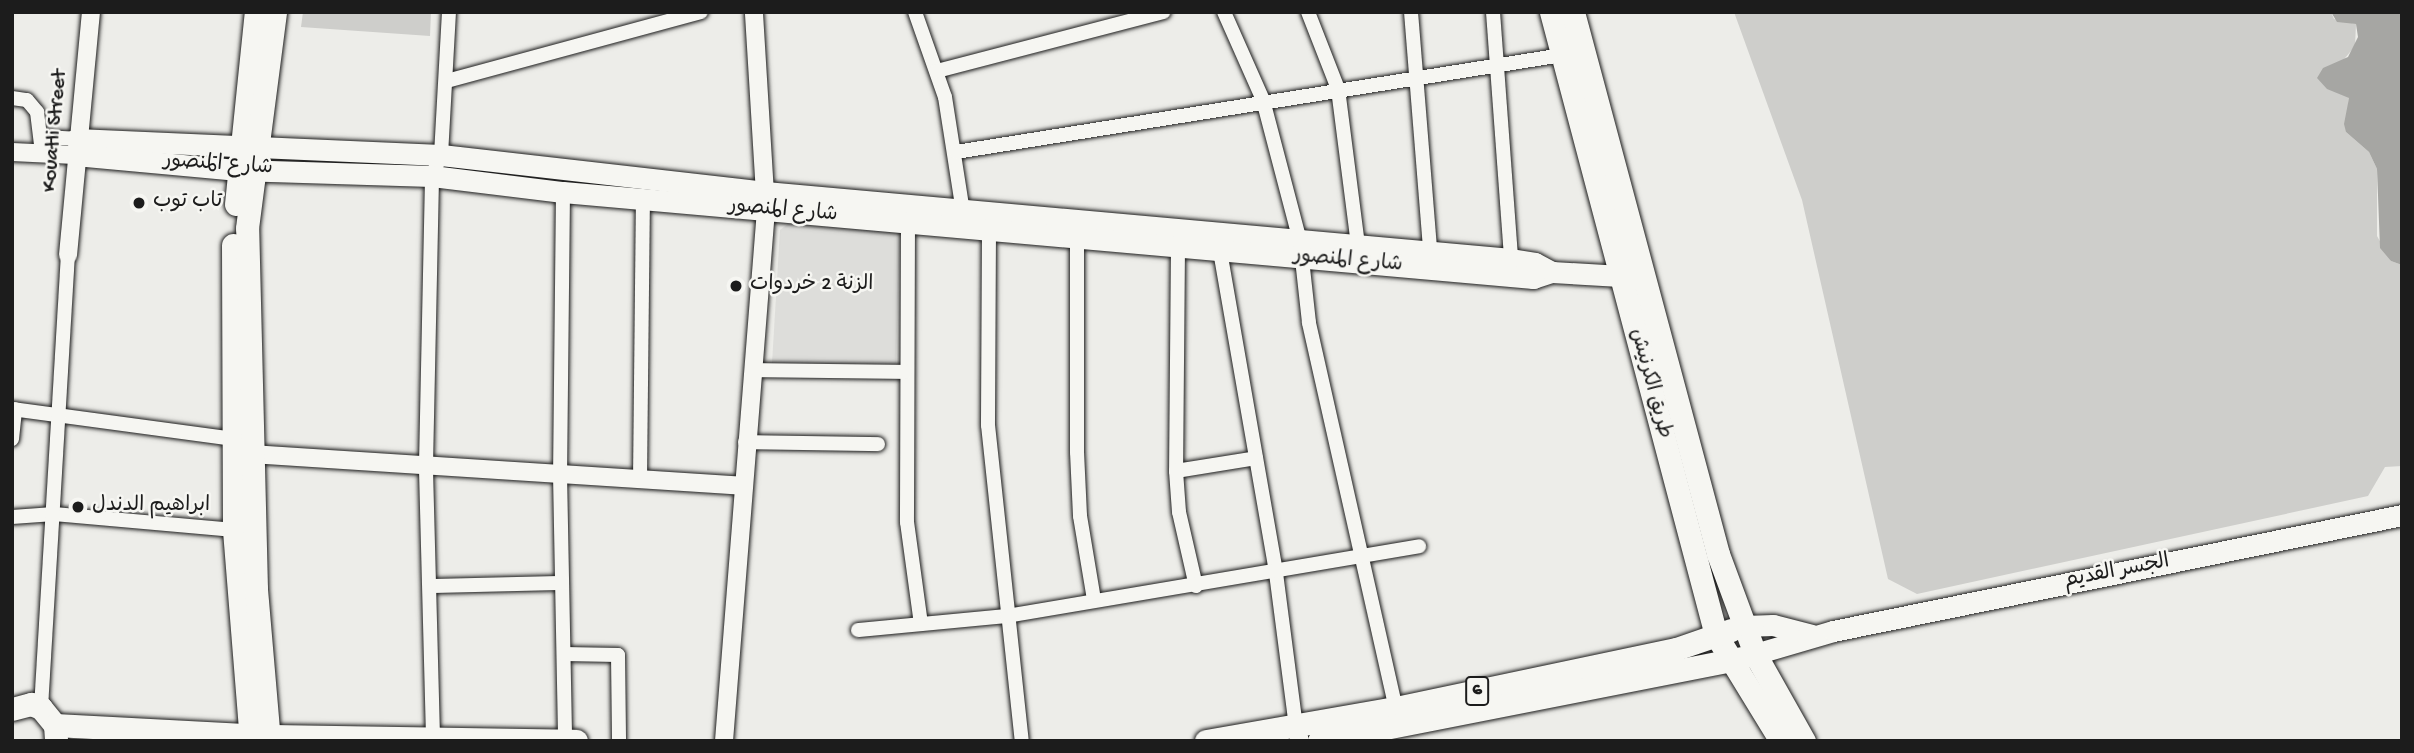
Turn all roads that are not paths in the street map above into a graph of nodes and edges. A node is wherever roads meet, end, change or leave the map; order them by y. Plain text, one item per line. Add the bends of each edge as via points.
1 (91, 12) edge
2 (256, 12) edge
3 (275, 12) edge
4 (449, 12) edge
5 (701, 12) edge
6 (754, 12) edge
7 (915, 12) edge
8 (1163, 12) edge
9 (1224, 12) edge
10 (1308, 12) edge
11 (1411, 12) edge
12 (1493, 12) edge
13 (1551, 12) edge
14 (1573, 12) edge
15 (1562, 55) junction
16 (1497, 65) junction
17 (937, 71) junction
18 (1420, 78) junction
19 (447, 81) junction
20 (1338, 89) junction
21 (12, 97) edge
22 (1263, 100) junction
23 (42, 145) junction
24 (75, 147) junction
25 (12, 152) edge
26 (956, 152) junction
27 (441, 155) junction
28 (248, 159) junction
29 (432, 176) junction
30 (563, 192) junction
31 (643, 199) junction
32 (765, 201) junction
33 (964, 217) junction
34 (908, 223) junction
35 (989, 230) junction
36 (1077, 238) junction
37 (1358, 246) junction
38 (1178, 247) junction
39 (1301, 249) junction
40 (1220, 251) junction
41 (68, 255) joint
42 (1511, 259) junction
43 (1431, 261) junction
44 (1552, 272) junction
45 (1632, 277) junction
46 (751, 370) junction
47 (905, 372) junction
48 (1659, 377) junction
49 (14, 409) edge
50 (61, 415) junction
51 (12, 439) edge
52 (234, 439) junction
53 (745, 442) junction
54 (878, 444) dead end
55 (252, 454) junction
56 (1256, 458) junction
57 (426, 465) junction
58 (1176, 471) junction
59 (560, 474) junction
60 (640, 479) junction
61 (741, 486) junction
62 (54, 514) junction
63 (2402, 515) edge
64 (12, 517) edge
65 (234, 530) junction
66 (1419, 546) dead end
67 (1362, 557) junction
68 (1276, 573) junction
69 (562, 583) junction
70 (430, 586) junction
71 (1196, 586) junction
72 (1094, 600) junction
73 (1007, 616) junction
74 (921, 624) junction
75 (1744, 626) junction
76 (858, 630) dead end
77 (1823, 633) junction
78 (1716, 635) junction
79 (564, 654) junction
80 (1755, 654) junction
81 (1729, 662) junction
82 (13, 708) edge
83 (1396, 708) junction
84 (56, 731) edge
85 (1298, 734) edge
86 (433, 737) junction
87 (260, 738) edge
88 (355, 739) edge
89 (565, 740) edge
90 (576, 741) edge
91 (618, 741) edge
92 (724, 741) edge
93 (1022, 741) edge
94 (1206, 741) edge
95 (1319, 741) edge
96 (1781, 741) edge
97 (1804, 741) edge

1 - 24 street, Kouatli Street
2 - 28 main road
3 - 28 main road
4 - 19 street
5 - 19 street
6 - 32 street
7 - 17 street
8 - 17 street
9 - 22 street
10 - 20 street
11 - 18 street
12 - 16 street
13 - 15 main road, طريق الكرنيش
14 - 45 main road, طريق الكرنيش
15 - 16 street
15 - 45 main road, طريق الكرنيش
16 - 18 street
16 - 42 street
17 - 26 street
18 - 20 street
18 - 43 street
19 - 27 street
20 - 22 street
20 - 37 street
21 - 23 street via 35,107
22 - 26 street via 1168,121
22 - 39 street
23 - 24 street, شارع المنصور
23 - 25 street, شارع المنصور
24 - 28 main road, شارع المنصور
24 - 41 street, Kouatli Street
26 - 33 street
27 - 28 main road, شارع المنصور
27 - 29 street
27 - 32 main road, شارع المنصور
28 - 29 main road, شارع المنصور
28 - 52 main road via 230,281
28 - 55 main road
29 - 30 main road, شارع المنصور
29 - 57 street
30 - 31 main road, شارع المنصور
30 - 59 street
31 - 32 main road, شارع المنصور
31 - 60 street
32 - 33 main road, شارع المنصور
32 - 34 main road, شارع المنصور
32 - 46 street
33 - 34 main road, شارع المنصور
33 - 35 main road, شارع المنصور
33 - 39 main road, شارع المنصور
34 - 47 street
35 - 36 main road, شارع المنصور
35 - 73 street via 988,425
36 - 38 main road, شارع المنصور
36 - 72 street via 1077,465
37 - 39 main road, شارع المنصور
37 - 43 main road, شارع المنصور
38 - 40 main road, شارع المنصور
38 - 58 street
39 - 40 main road, شارع المنصور
39 - 43 main road, شارع المنصور
39 - 67 street via 1309,323
40 - 56 street
41 - 50 street
42 - 43 main road, شارع المنصور
42 - 44 main road, شارع المنصور via 1535,262
43 - 44 main road, شارع المنصور via 1533,278
44 - 45 main road, شارع المنصور
45 - 48 main road, طريق الكرنيش
46 - 47 street
46 - 53 street
47 - 74 street via 907,522
48 - 75 main road, طريق الكرنيش
48 - 78 main road, طريق الكرنيش
49 - 50 street
49 - 51 street
50 - 52 street
50 - 62 street
52 - 65 main road
53 - 54 street
53 - 61 street
55 - 57 street
55 - 87 main road
56 - 58 street
56 - 68 street
57 - 59 street
57 - 70 street
58 - 71 street via 1179,512
59 - 60 street
59 - 69 street
60 - 61 street
61 - 92 street
62 - 64 street
62 - 65 street
62 - 84 street
63 - 77 main road, الجسر القديم
65 - 87 main road
66 - 67 street
67 - 68 street
67 - 83 street
68 - 71 street
68 - 85 street
69 - 70 street
69 - 79 street
70 - 86 street
71 - 72 street
72 - 73 street
73 - 74 street
73 - 93 street
74 - 76 street
75 - 77 main road via 1773,625
75 - 78 main road, 6
75 - 80 main road, طريق الكرنيش
77 - 80 main road, الجسر القديم
78 - 81 main road, طريق الكرنيش
78 - 83 main road, 6 via 1676,649
79 - 89 street
79 - 91 street via 618,655
80 - 81 main road, 6
80 - 97 main road, طريق الكرنيش
81 - 95 main road, 6
81 - 96 main road, طريق الكرنيش
82 - 84 main road via 31,704
83 - 85 main road, 6
84 - 87 main road
85 - 94 main road, 6
86 - 88 main road
86 - 89 main road
87 - 88 main road
89 - 90 main road

